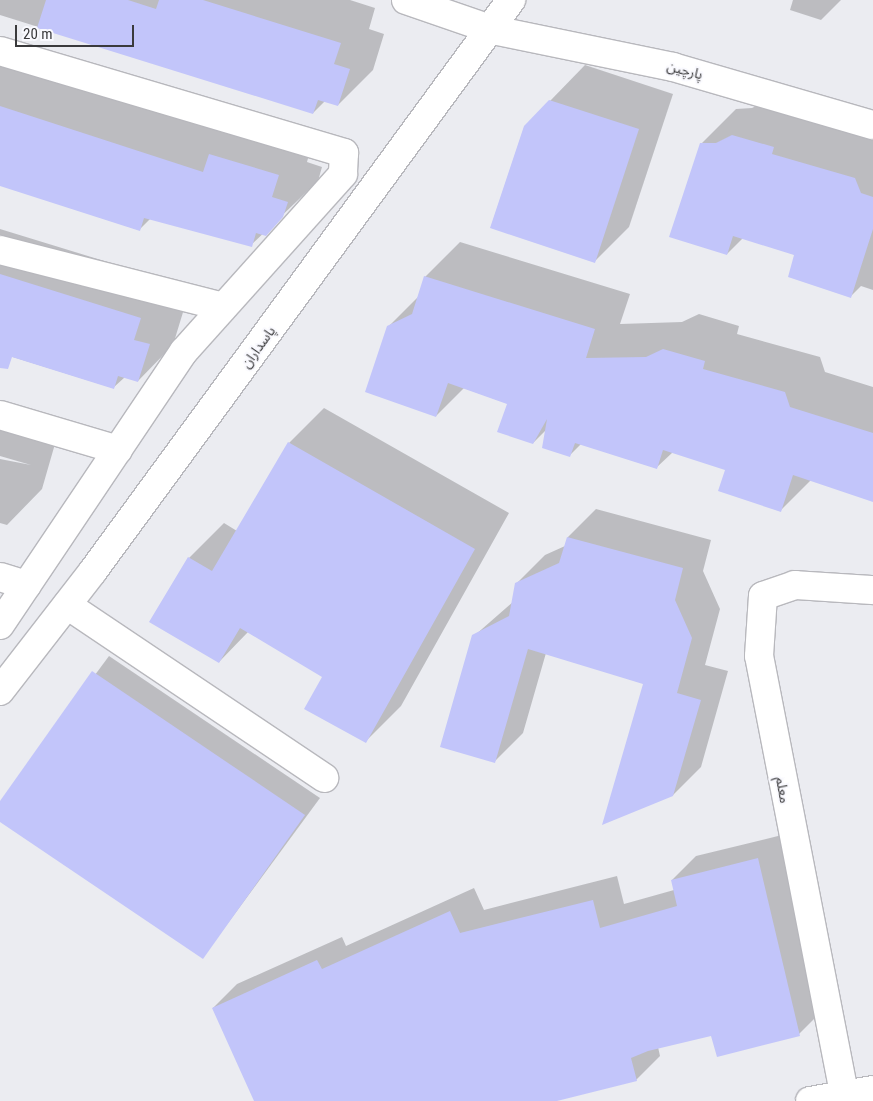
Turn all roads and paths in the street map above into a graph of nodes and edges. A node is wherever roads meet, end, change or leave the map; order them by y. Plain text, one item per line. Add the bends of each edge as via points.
1 (406, 0) edge
2 (511, 0) edge
3 (493, 30) junction
4 (0, 51) edge
5 (873, 125) edge
6 (0, 250) edge
7 (223, 307) junction
8 (0, 415) edge
9 (118, 450) junction
10 (0, 577) edge
11 (27, 585) junction
12 (873, 590) edge
13 (67, 605) junction
14 (0, 625) edge
15 (0, 691) edge
16 (324, 778) dead end
17 (873, 1090) edge
18 (844, 1093) junction
19 (810, 1101) edge

1 - 3 street, پارچین
2 - 3 street, پاسداران
3 - 5 street, پارچین via 674,66
3 - 13 street, پاسداران
4 - 7 street via 344,154 343,174
6 - 7 street
7 - 9 street via 184,351
8 - 9 street
9 - 11 street
10 - 11 street
11 - 14 street
12 - 18 street, معلم via 795,585 763,596 759,656
13 - 15 street, پاسداران
13 - 16 street
17 - 18 street
18 - 19 street

